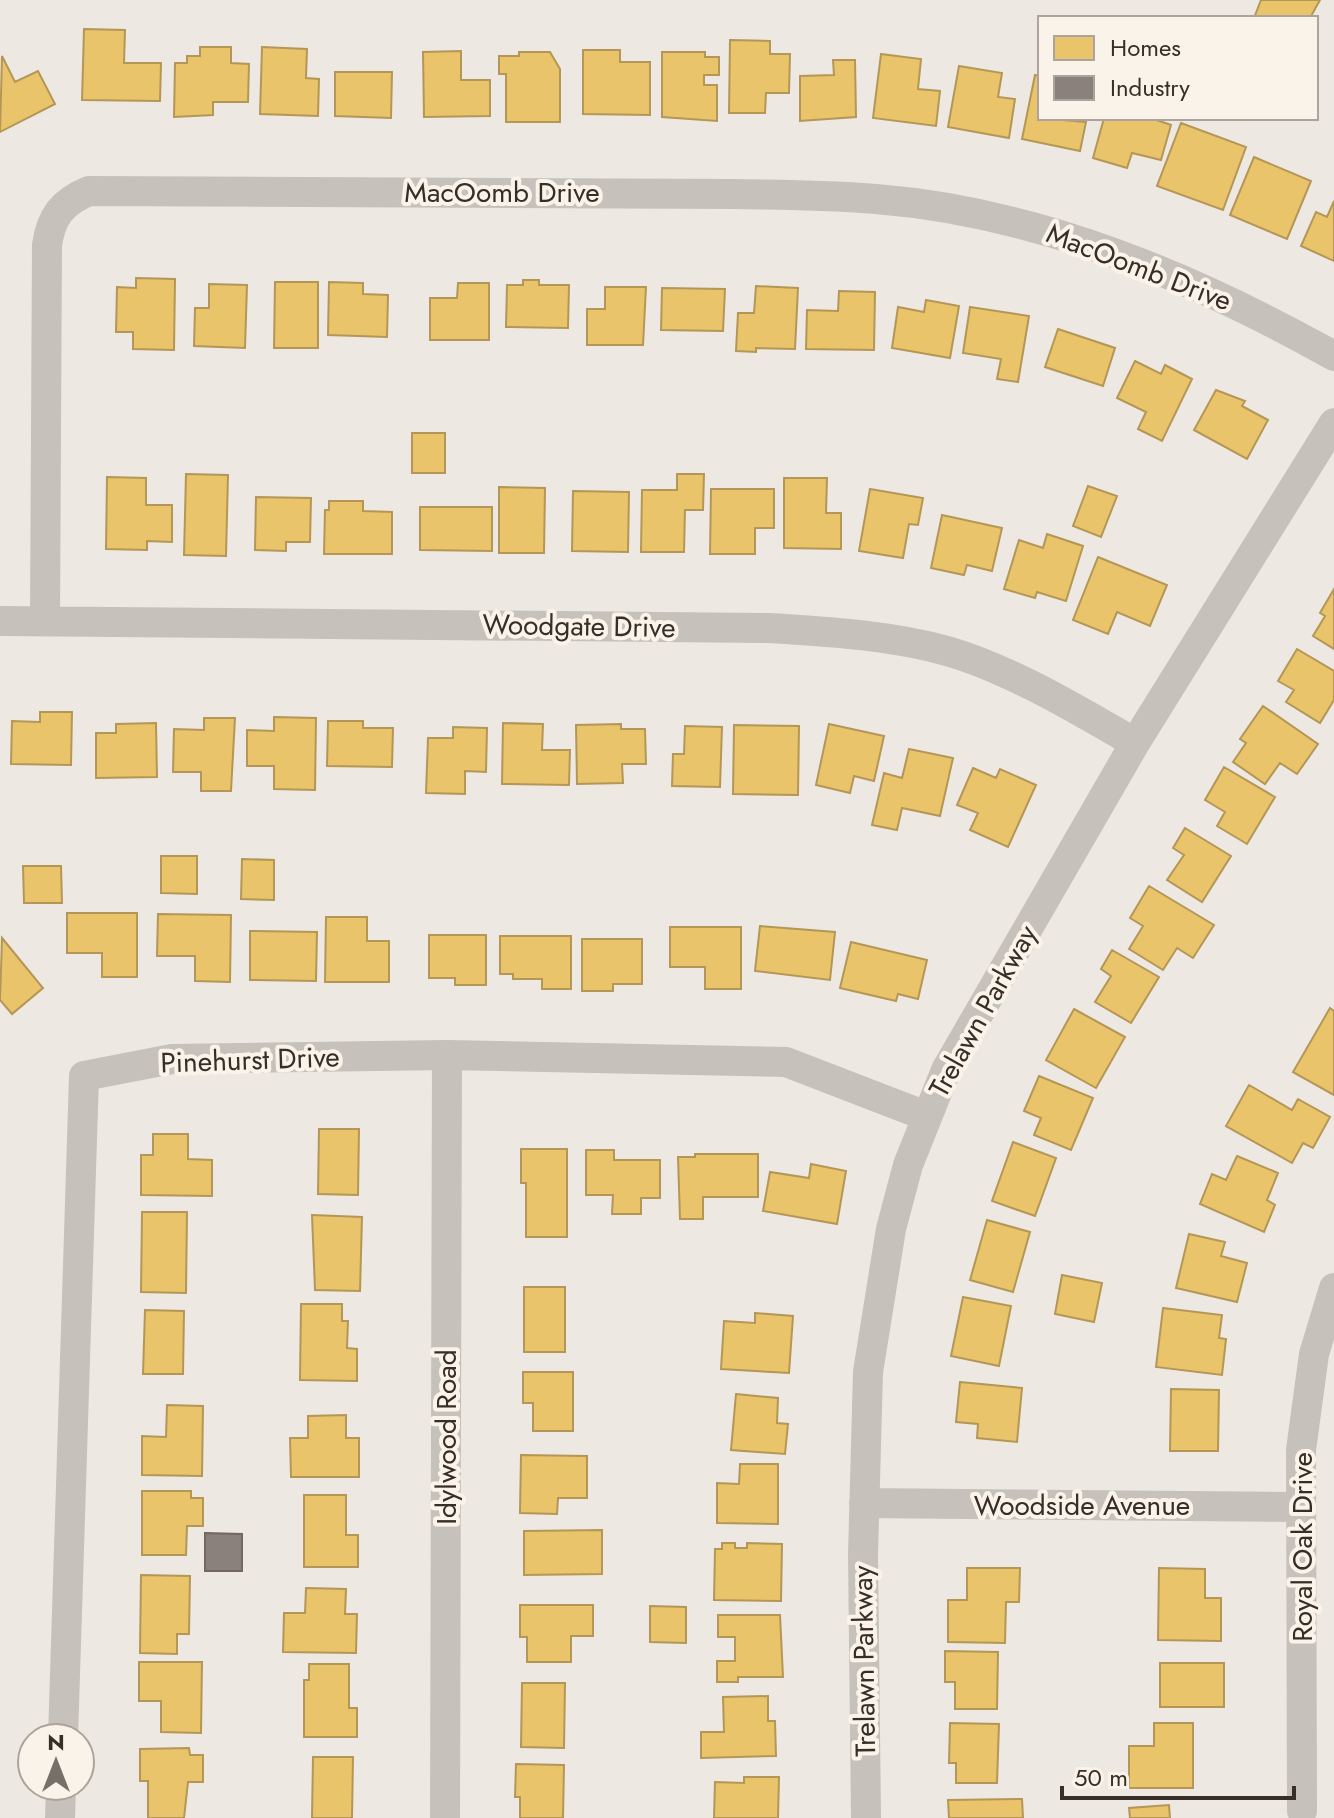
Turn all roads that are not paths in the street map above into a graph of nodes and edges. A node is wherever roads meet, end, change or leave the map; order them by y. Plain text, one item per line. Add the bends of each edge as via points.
1 (1334, 356) edge
2 (1334, 423) edge
3 (0, 621) edge
4 (45, 621) junction
5 (1135, 743) junction
6 (447, 1055) junction
7 (926, 1116) junction
8 (1334, 1288) edge
9 (864, 1503) junction
10 (1300, 1507) junction
11 (64, 1722) edge
12 (1302, 1811) dead end
13 (445, 1818) edge
14 (866, 1818) edge

1 - 4 street, MacOomb Drive via 1234,302 1098,247 1023,224 893,201 735,194 89,191 60,208 47,245
2 - 5 street, Trelawn Parkway
3 - 4 street, Woodgate Drive
4 - 5 street, Woodgate Drive via 770,628 861,634 950,652
5 - 7 street, Trelawn Parkway via 946,1070
6 - 7 street, Pinehurst Drive via 786,1062
6 - 11 street, Pinehurst Drive via 172,1059 84,1076
6 - 13 street, Idylwood Road
7 - 9 street, Trelawn Parkway via 891,1229 879,1295 868,1372
8 - 10 street, Royal Oak Drive via 1314,1354 1301,1450
9 - 10 street, Woodside Avenue
9 - 14 street, Trelawn Parkway
10 - 12 street, Royal Oak Drive

